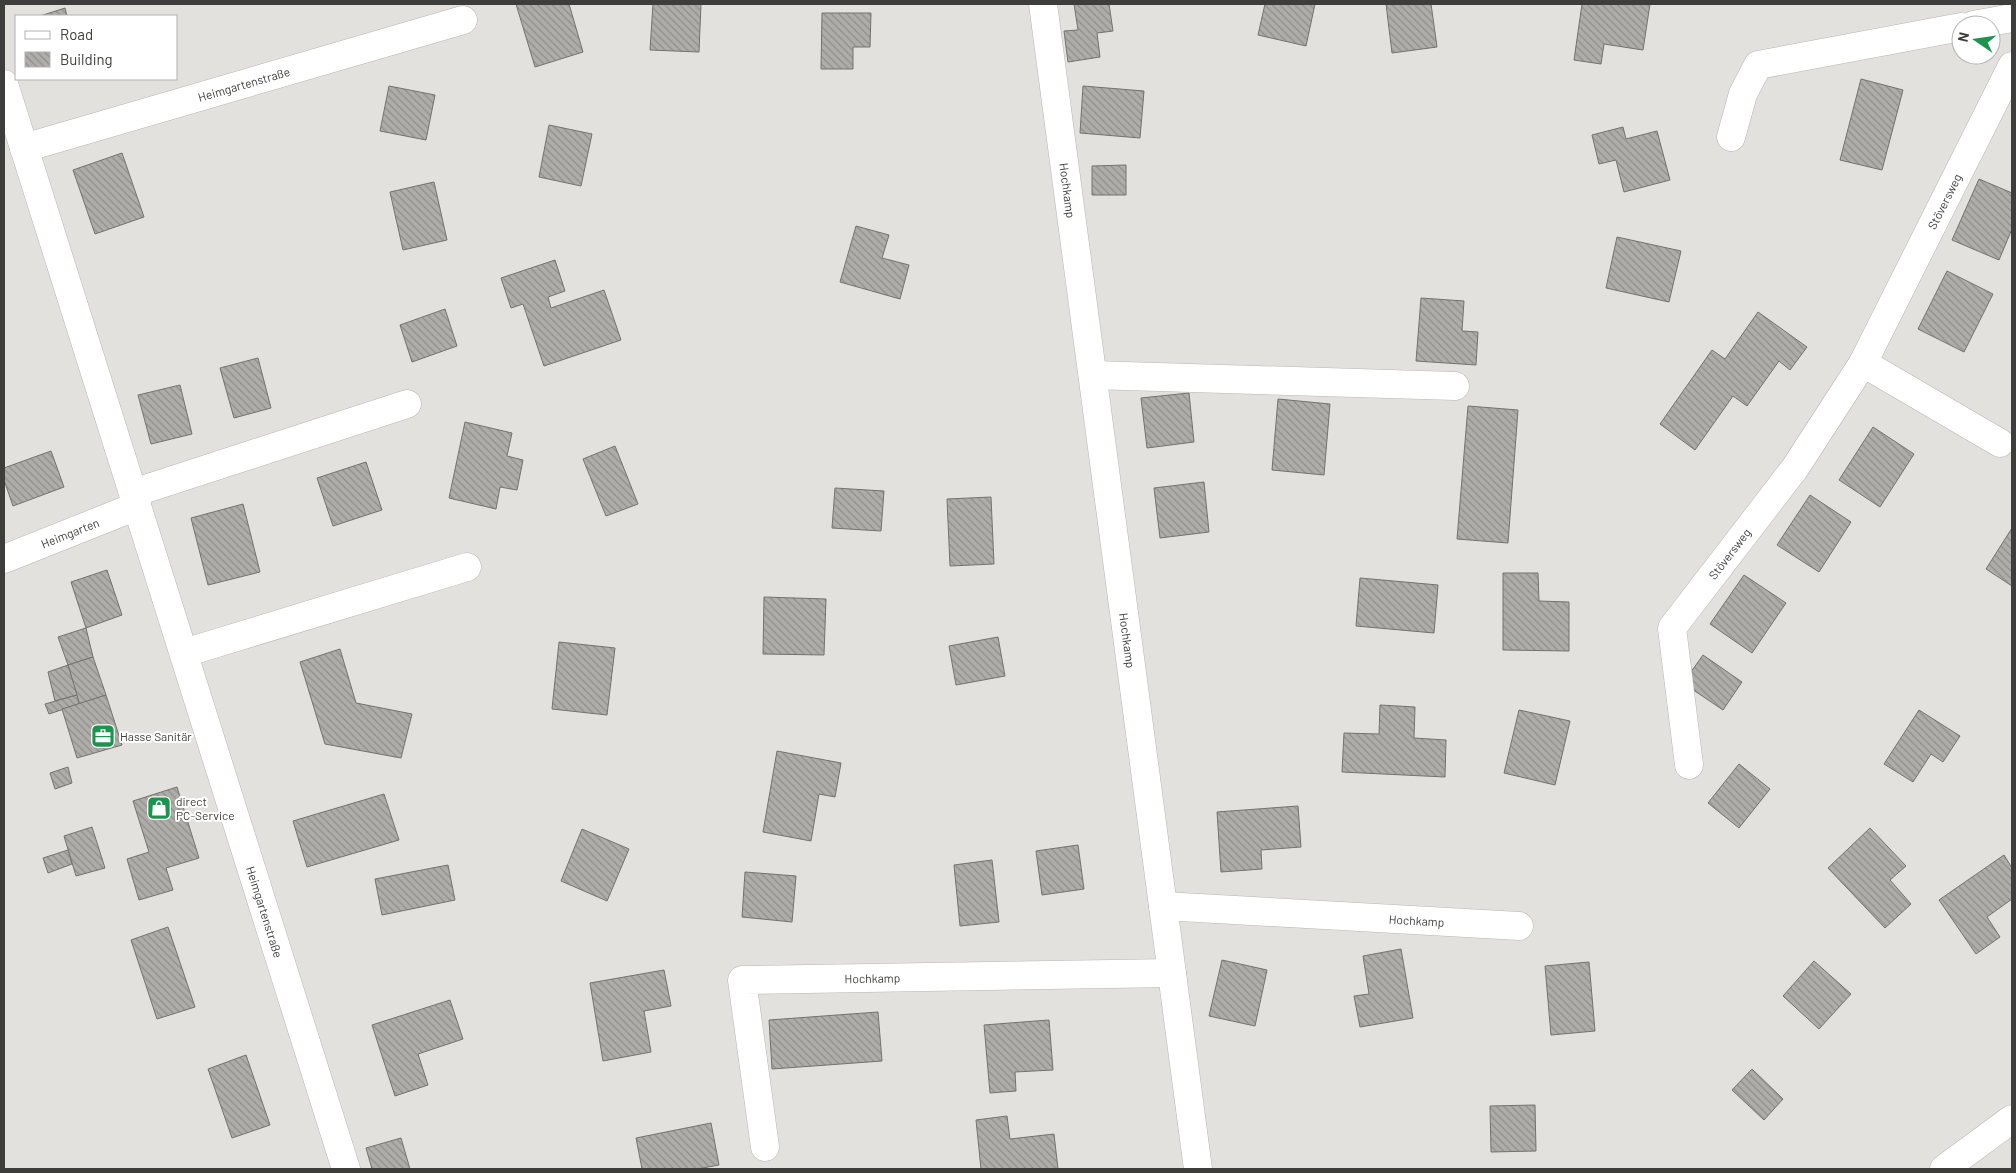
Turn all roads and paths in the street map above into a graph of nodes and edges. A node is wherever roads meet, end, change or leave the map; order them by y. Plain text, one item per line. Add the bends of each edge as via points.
1 (1044, 4) edge
2 (463, 20) dead end
3 (1951, 29) edge
4 (2012, 66) edge
5 (4, 84) edge
6 (1731, 137) dead end
7 (24, 148) junction
8 (1863, 364) junction
9 (1093, 375) junction
10 (1455, 386) dead end
11 (407, 404) dead end
12 (2000, 442) dead end
13 (135, 499) junction
14 (4, 559) edge
15 (467, 567) dead end
16 (184, 653) junction
17 (1689, 765) dead end
18 (1163, 906) junction
19 (1519, 926) dead end
20 (1172, 973) junction
21 (2012, 1119) edge
22 (765, 1147) dead end
23 (346, 1169) edge
24 (1198, 1169) edge
25 (1944, 1169) edge

1 - 9 street, Hochkamp
2 - 7 street, Heimgartenstraße
3 - 6 street via 1758,66 1743,94
4 - 8 street, Stöversweg
5 - 7 street, Heimgartenstraße
7 - 13 street, Heimgartenstraße
8 - 12 street
8 - 17 street, Stöversweg via 1795,468 1672,628
9 - 10 street
9 - 18 street, Hochkamp
11 - 13 street
13 - 14 street, Heimgarten
13 - 16 street, Heimgartenstraße
15 - 16 street
16 - 23 street, Heimgartenstraße
18 - 19 street, Hochkamp
18 - 20 street, Hochkamp
20 - 22 street, Hochkamp via 742,980
20 - 24 street, Hochkamp
21 - 25 street

